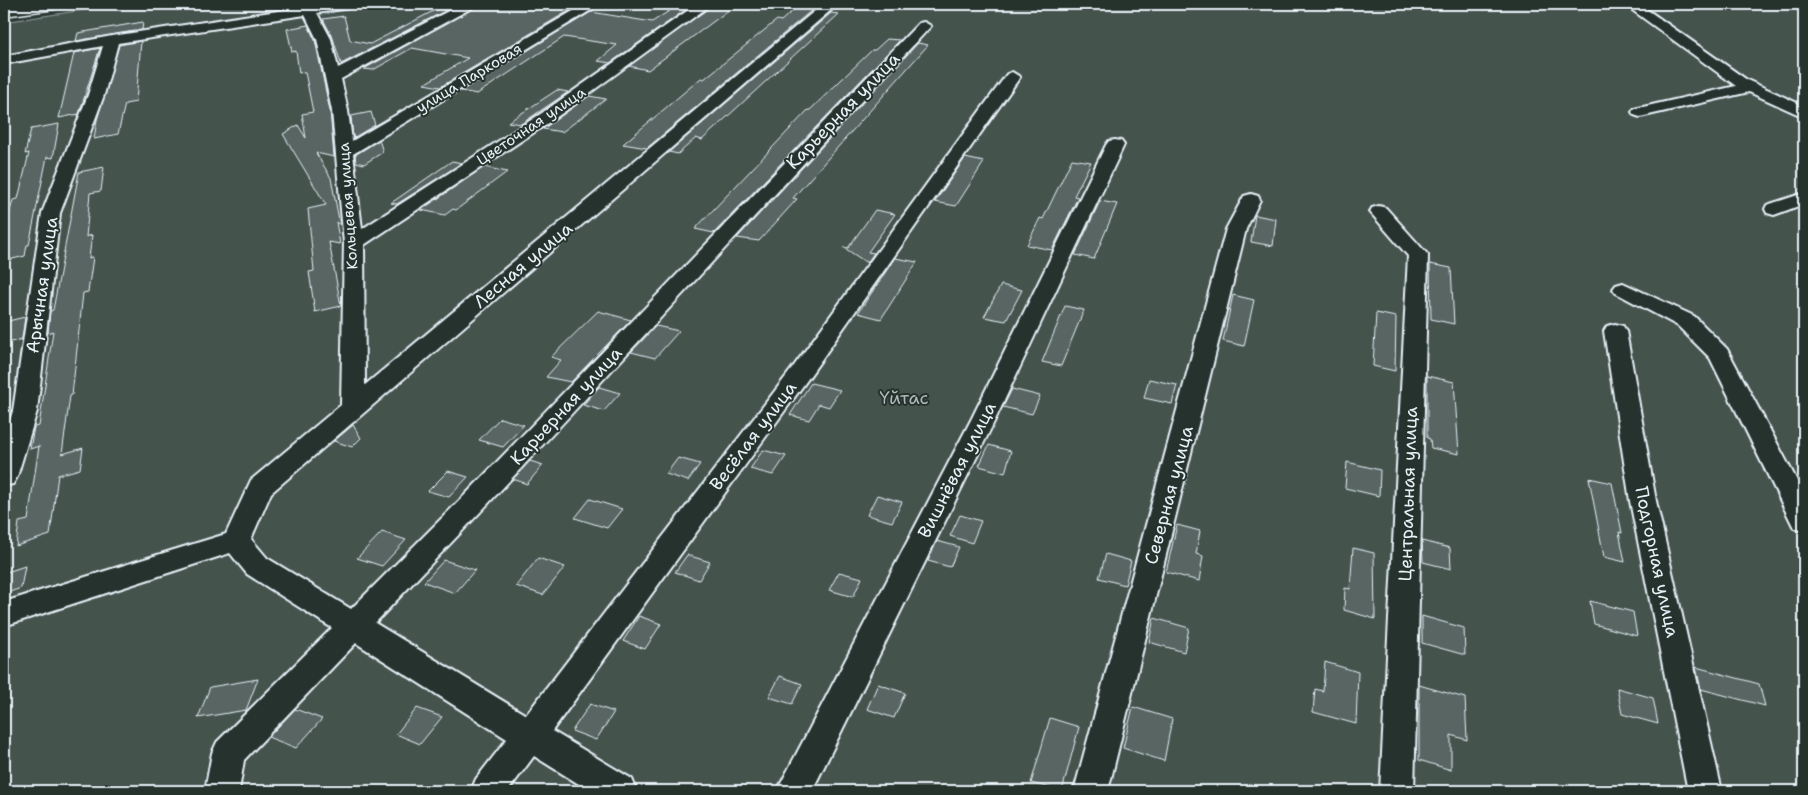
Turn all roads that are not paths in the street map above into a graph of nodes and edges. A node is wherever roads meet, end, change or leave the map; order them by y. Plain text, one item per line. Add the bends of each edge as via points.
1 (4, 4) edge
2 (9, 4) edge
3 (55, 4) edge
4 (349, 4) edge
5 (472, 4) edge
6 (594, 4) edge
7 (705, 4) edge
8 (831, 4) edge
9 (1631, 4) edge
10 (1799, 4) edge
11 (1804, 7) edge
12 (309, 10) junction
13 (4, 11) edge
14 (924, 26) dead end
15 (112, 40) junction
16 (4, 60) edge
17 (333, 77) junction
18 (1012, 77) dead end
19 (1750, 87) junction
20 (1640, 112) dead end
21 (1804, 112) edge
22 (1115, 145) dead end
23 (345, 152) junction
24 (1804, 198) edge
25 (1251, 200) dead end
26 (1774, 210) dead end
27 (1379, 212) dead end
28 (354, 244) junction
29 (1623, 290) dead end
30 (1615, 331) dead end
31 (353, 408) junction
32 (4, 477) edge
33 (1804, 521) edge
34 (236, 542) junction
35 (4, 614) edge
36 (353, 626) junction
37 (530, 735) junction
38 (222, 791) edge
39 (488, 791) edge
40 (620, 791) edge
41 (794, 791) edge
42 (1091, 791) edge
43 (1397, 791) edge
44 (1705, 791) edge

1 - 2 highway
3 - 13 highway
4 - 12 street
5 - 17 street
6 - 23 street, улица Парковая
7 - 28 street, Цветочная улица via 548,116
8 - 31 street, Лесная улица
9 - 19 street
10 - 11 street
12 - 15 street
12 - 17 street, Кольцевая улица via 324,39
14 - 36 street, Карьерная улица
15 - 16 street
15 - 32 street, Арычная улица via 96,95 51,213 25,411
17 - 23 street, Кольцевая улица
18 - 37 street, Весёлая улица via 799,375
19 - 20 street
19 - 21 street
22 - 41 street, Вишнёвая улица via 984,418
23 - 28 street, Кольцевая улица
24 - 26 street
25 - 42 street, Северная улица via 1236,229
27 - 43 street, Центральная улица via 1418,254
28 - 31 street, Кольцевая улица
29 - 33 street via 1686,321 1719,354
30 - 44 street, Подгорная улица via 1643,501
31 - 34 street, Лесная улица via 260,487
34 - 35 street
34 - 36 street via 257,566
36 - 37 street
36 - 38 street, Карьерная улица via 229,753
37 - 39 street, Весёлая улица
37 - 40 street

